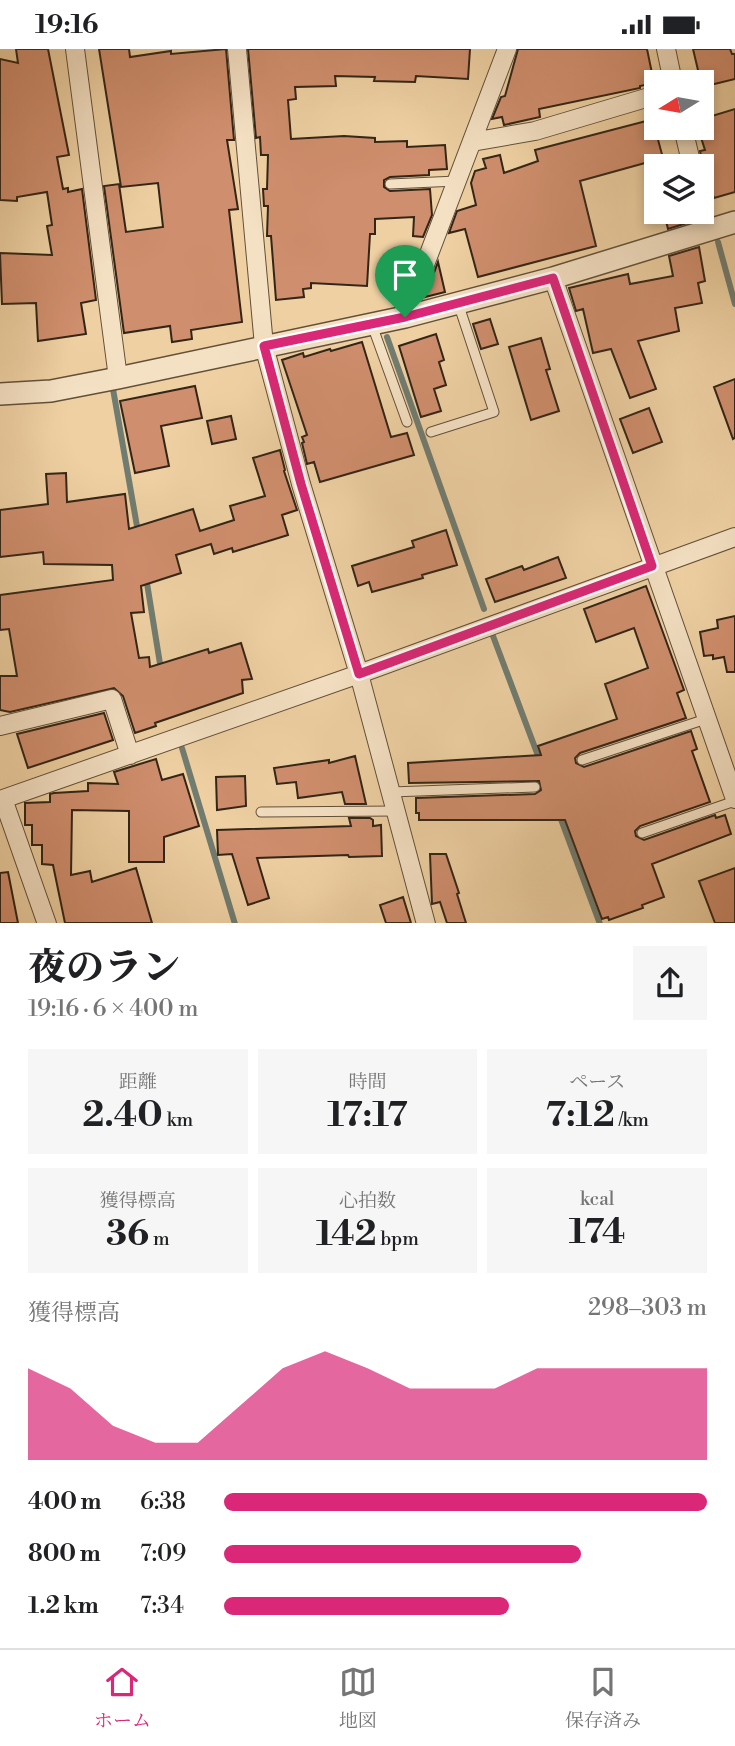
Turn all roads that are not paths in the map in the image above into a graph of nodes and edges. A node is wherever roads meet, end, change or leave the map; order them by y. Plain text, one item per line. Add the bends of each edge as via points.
1 (75, 49) edge
2 (237, 49) edge
3 (507, 49) edge
4 (666, 49) edge
5 (670, 70) edge
6 (644, 99) edge
7 (472, 142) junction
8 (457, 181) junction
9 (390, 184) dead end
10 (714, 221) edge
11 (735, 222) edge
12 (696, 224) edge
13 (553, 278) junction
14 (458, 303) junction
15 (405, 317) junction
16 (372, 325) junction
17 (264, 346) junction
18 (118, 379) junction
19 (0, 394) edge
20 (407, 422) dead end
21 (431, 432) dead end
22 (735, 537) edge
23 (652, 566) junction
24 (359, 674) junction
25 (706, 719) junction
26 (0, 726) edge
27 (130, 755) junction
28 (582, 760) dead end
29 (535, 787) dead end
30 (390, 792) junction
31 (2, 799) edge
32 (735, 800) edge
33 (396, 811) junction
34 (261, 812) dead end
35 (642, 833) dead end
36 (47, 923) edge
37 (426, 923) edge

1 - 18 street
2 - 17 street
3 - 7 street
4 - 5 street
6 - 7 street via 535,131
7 - 8 street
8 - 9 lane
8 - 15 street
10 - 11 street
12 - 13 street
13 - 14 street
13 - 23 street
14 - 15 street
14 - 21 lane via 494,412
15 - 16 street
16 - 17 street
16 - 20 lane
17 - 18 street
17 - 24 street
18 - 19 street
22 - 23 street
23 - 24 street
23 - 25 street
24 - 27 street
24 - 30 street
25 - 28 lane
25 - 32 street via 724,756
26 - 27 street via 112,699
27 - 31 street
29 - 30 lane
30 - 33 street
31 - 36 street
32 - 35 lane
33 - 34 lane
33 - 37 street

